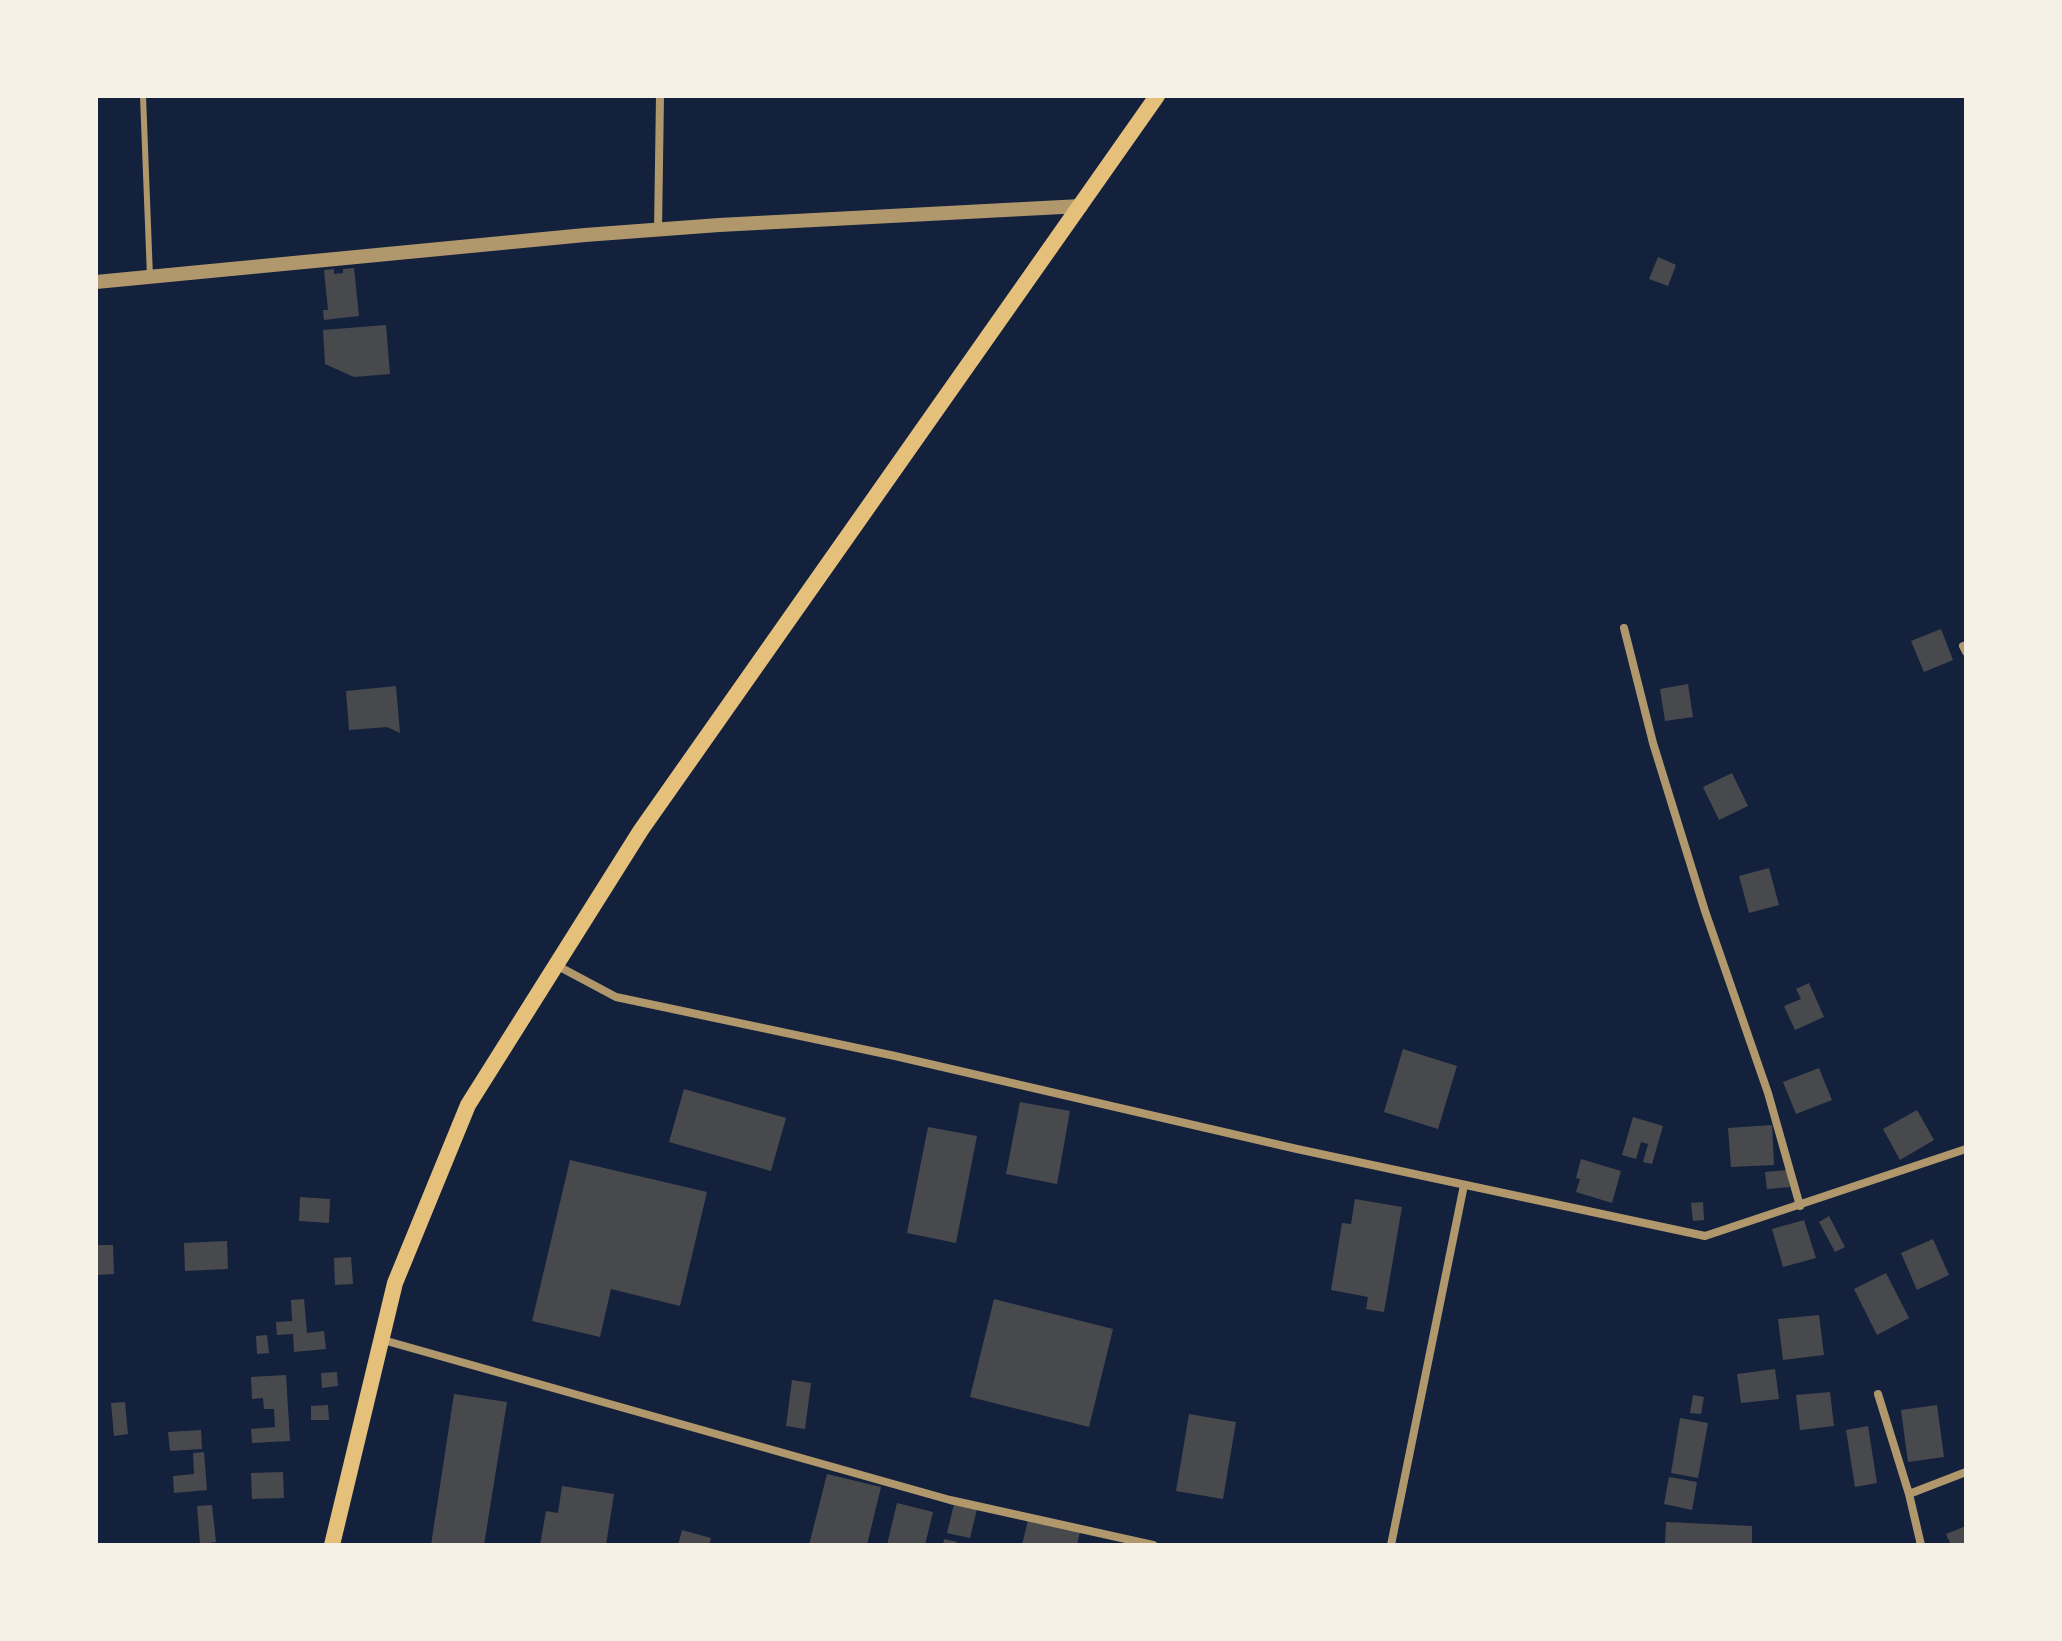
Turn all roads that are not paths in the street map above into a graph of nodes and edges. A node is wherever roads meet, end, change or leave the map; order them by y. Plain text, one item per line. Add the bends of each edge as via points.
1 (143, 96) edge
2 (660, 96) edge
3 (1157, 96) edge
4 (1081, 206) junction
5 (658, 230) junction
6 (150, 277) junction
7 (96, 282) edge
8 (1624, 628) dead end
9 (556, 965) junction
10 (1966, 1149) edge
11 (1464, 1185) junction
12 (1800, 1206) junction
13 (383, 1340) junction
14 (1878, 1394) dead end
15 (1966, 1472) edge
16 (1909, 1494) junction
17 (332, 1545) edge
18 (1153, 1545) edge
19 (1391, 1545) edge
20 (1921, 1545) edge

1 - 6 lane
2 - 5 street
3 - 4 main road
4 - 5 street
4 - 9 main road via 641,830
5 - 6 street
6 - 7 street
8 - 12 street via 1658,759
9 - 11 street via 616,997
9 - 13 main road via 468,1105 395,1283
10 - 12 street
11 - 12 street via 1705,1236
11 - 19 street
13 - 17 main road
13 - 18 street via 950,1500
14 - 16 street
15 - 16 street
16 - 20 street

